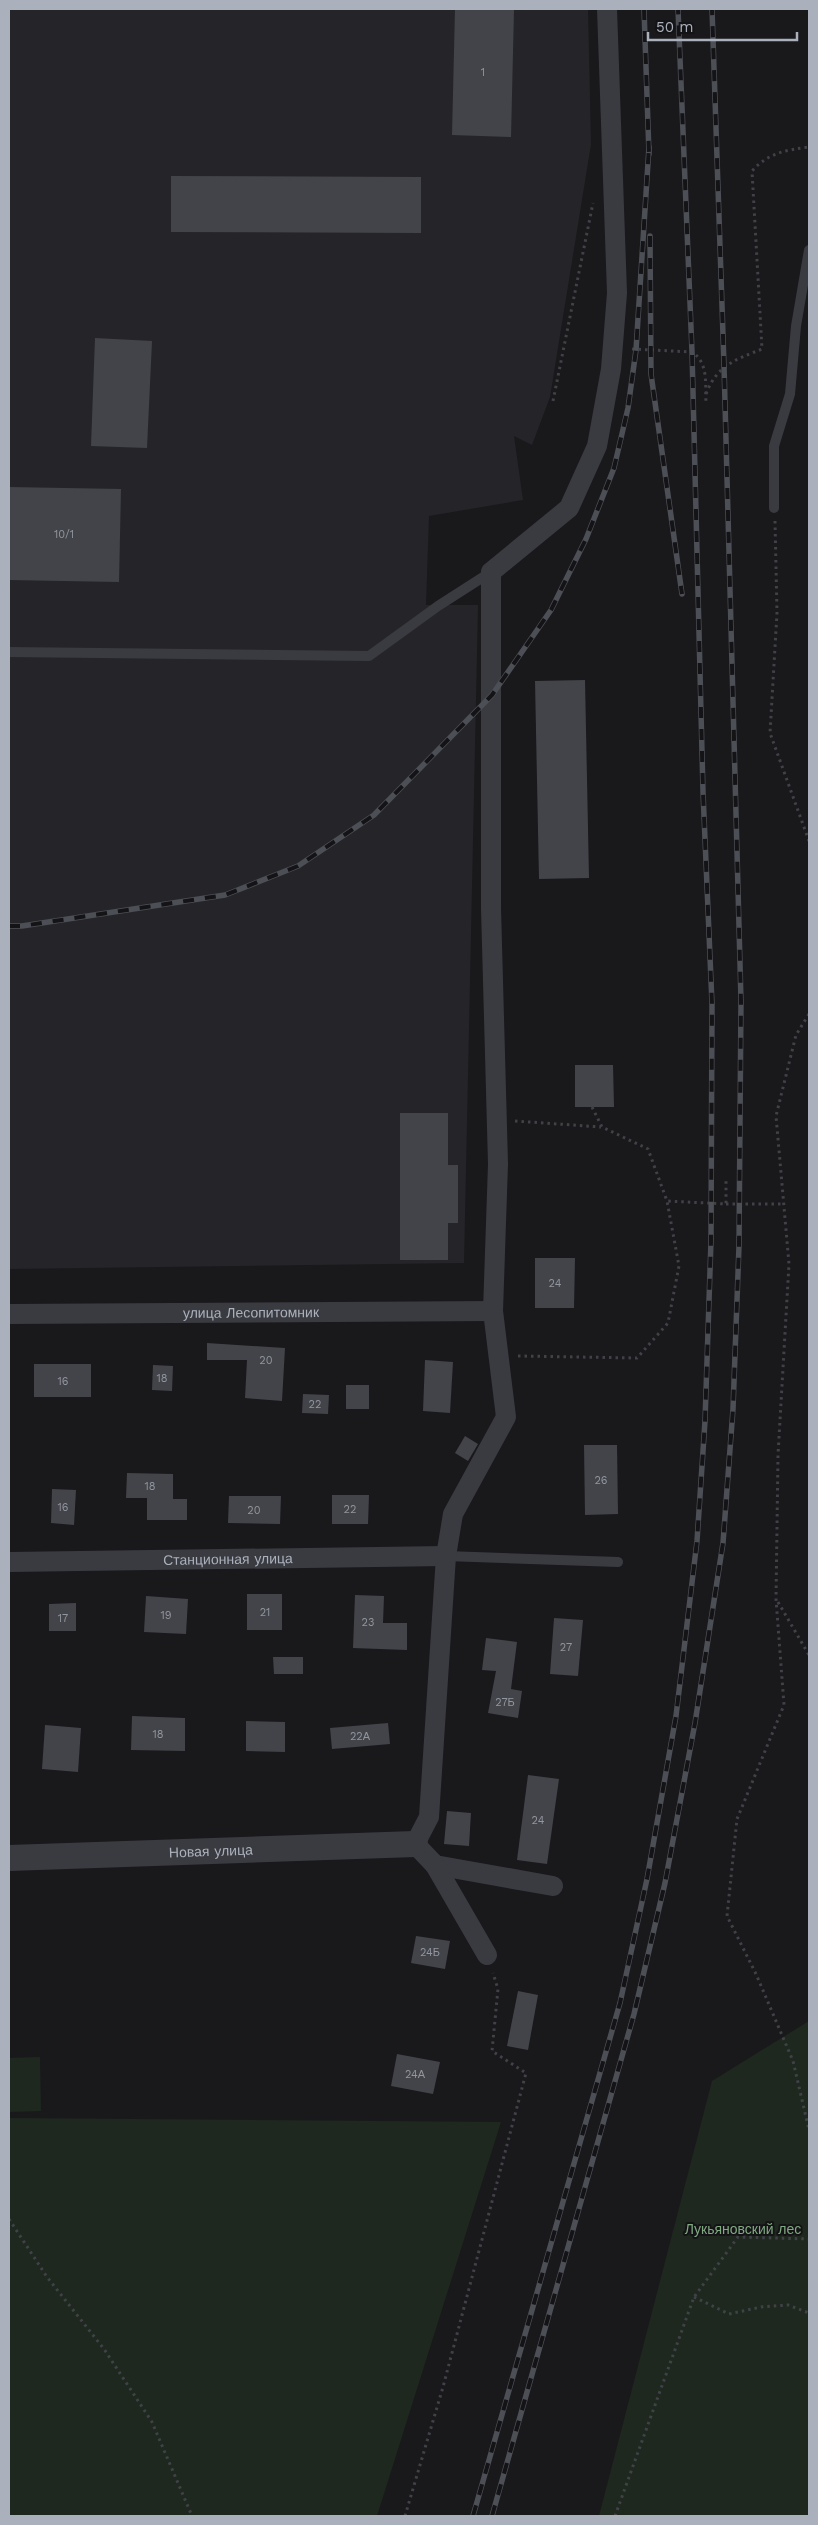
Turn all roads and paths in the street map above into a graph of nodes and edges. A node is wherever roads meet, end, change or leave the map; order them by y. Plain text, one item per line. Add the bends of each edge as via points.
1 (607, 9) edge
2 (809, 147) edge
3 (594, 198) dead end
4 (809, 250) edge
5 (629, 349) dead end
6 (706, 394) junction
7 (553, 401) dead end
8 (706, 404) dead end
9 (774, 508) joint
10 (491, 572) junction
11 (9, 652) edge
12 (809, 841) edge
13 (809, 1014) edge
14 (592, 1107) dead end
15 (497, 1120) junction
16 (602, 1127) junction
17 (726, 1179) dead end
18 (667, 1201) junction
19 (726, 1204) junction
20 (784, 1204) junction
21 (494, 1311) junction
22 (9, 1314) edge
23 (499, 1356) junction
24 (446, 1556) junction
25 (9, 1562) edge
26 (618, 1562) dead end
27 (776, 1599) junction
28 (809, 1655) edge
29 (415, 1844) junction
30 (9, 1858) edge
31 (435, 1865) junction
32 (553, 1886) dead end
33 (488, 1955) joint
34 (809, 2130) edge
35 (9, 2219) edge
36 (809, 2239) edge
37 (694, 2297) junction
38 (809, 2313) edge
39 (192, 2516) edge
40 (405, 2516) edge
41 (615, 2516) edge

1 - 10 street via 617,292 611,369 597,446 569,508
2 - 6 path via 778,151 761,160 752,171 762,349 724,365 711,380
3 - 7 path
4 - 9 lane via 796,326 790,394 774,446
5 - 6 path via 692,352 704,365
6 - 8 path
9 - 12 path via 777,613 770,733
10 - 11 lane via 369,656
10 - 15 street via 492,908
13 - 20 path via 796,1035 776,1116
14 - 16 path
15 - 16 path
15 - 21 street
16 - 18 path via 648,1150
17 - 19 path
18 - 19 path
18 - 23 path via 679,1266 668,1323 637,1358
19 - 20 path
20 - 27 path via 789,1264 778,1455
21 - 22 street, улица Лесопитомник
21 - 23 street
23 - 24 street via 506,1417 453,1514
24 - 25 street, Станционная улица
24 - 26 lane
24 - 29 street via 429,1817
27 - 28 path
27 - 34 path via 784,1705 737,1819 727,1916 793,2061
29 - 30 street, Новая улица
29 - 31 street
31 - 32 street
31 - 33 street
33 - 40 path via 498,1989 492,2051 526,2073
35 - 39 path via 47,2277 104,2349 152,2422
36 - 37 path via 738,2237
37 - 38 path via 729,2314 788,2305
37 - 41 path

